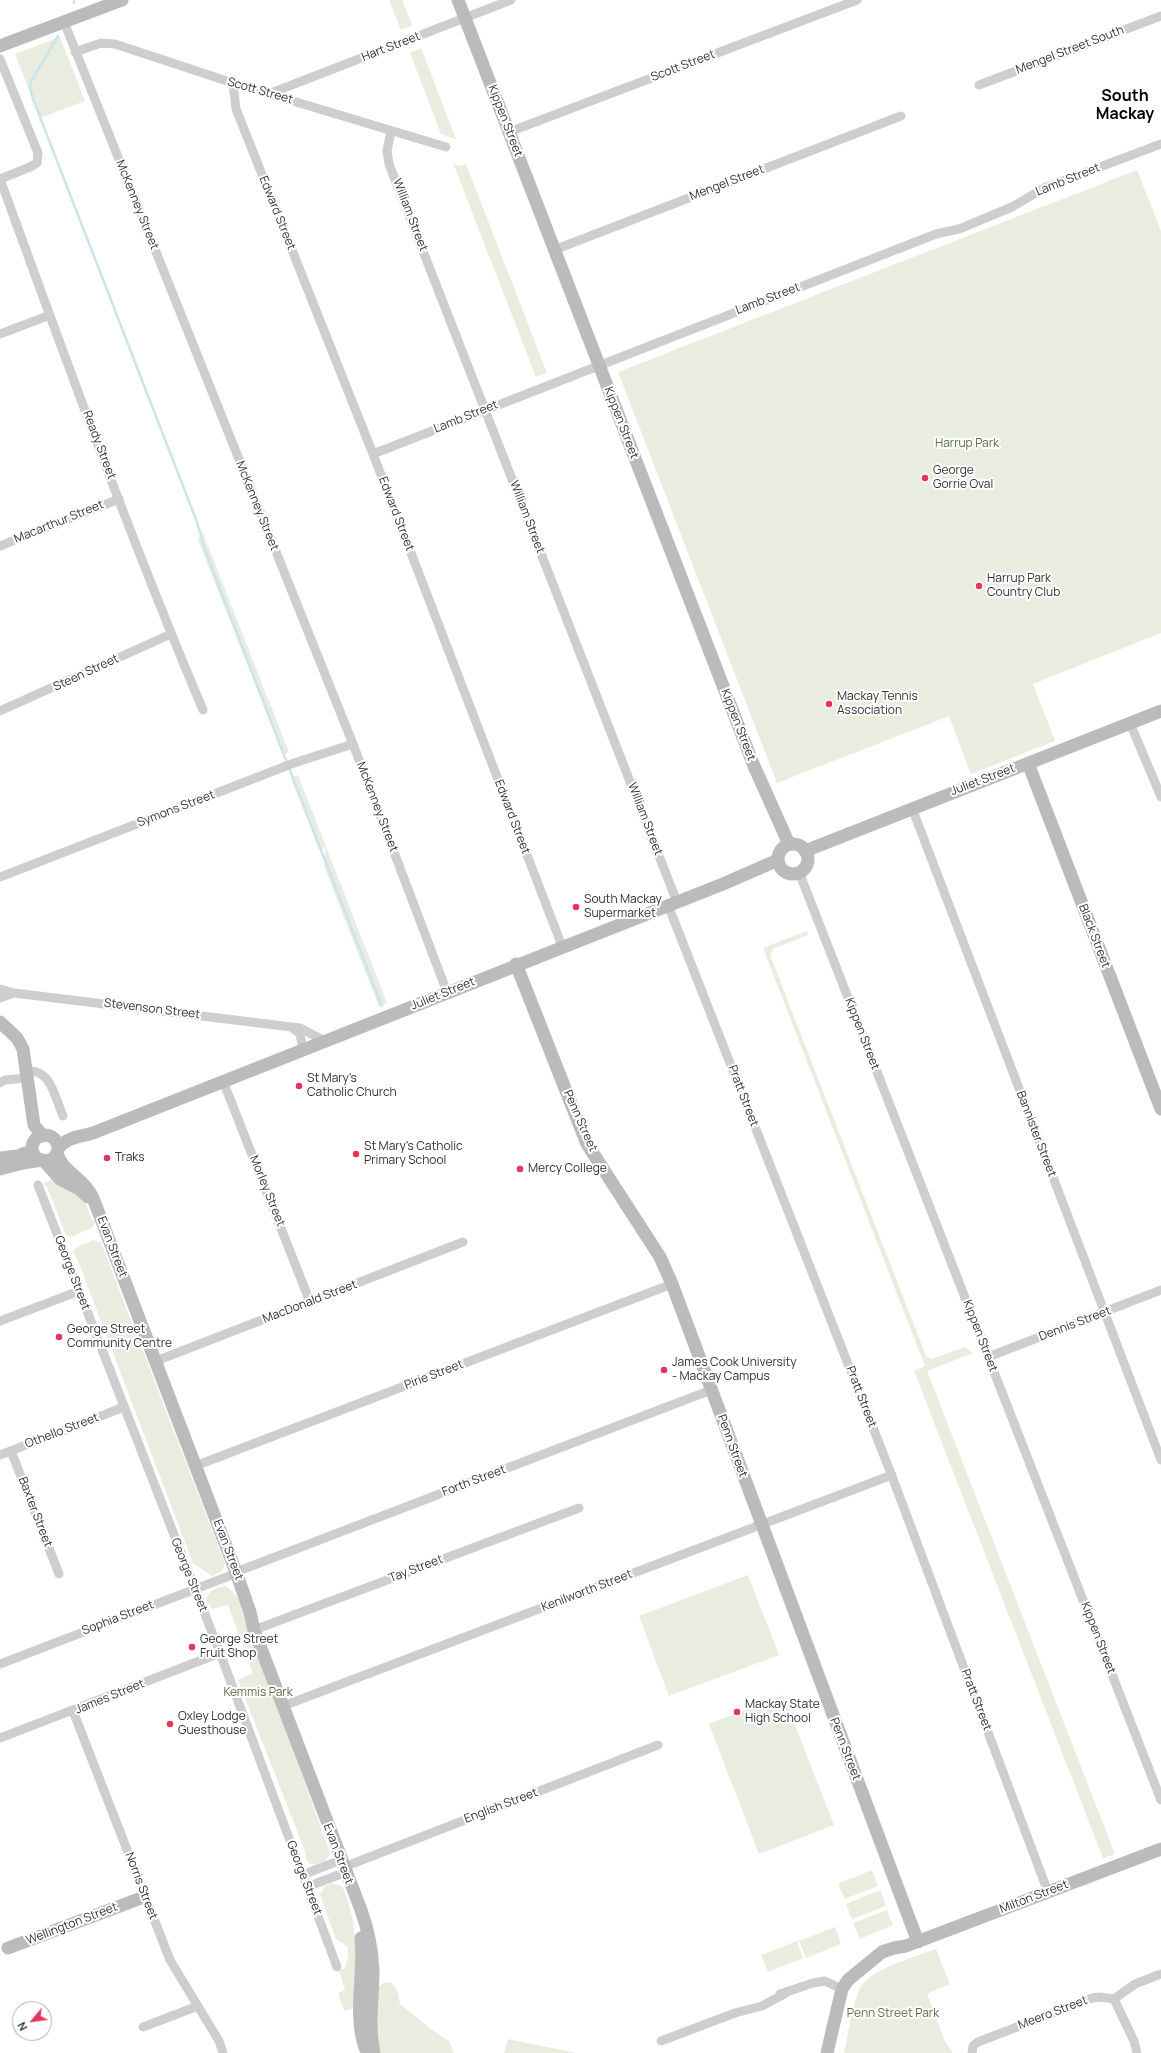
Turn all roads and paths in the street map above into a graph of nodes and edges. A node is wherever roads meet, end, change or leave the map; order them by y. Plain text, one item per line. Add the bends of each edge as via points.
1 (122, 0) edge
2 (458, 0) edge
3 (511, 0) edge
4 (856, 0) edge
5 (1161, 16) edge
6 (465, 18) junction
7 (64, 22) junction
8 (0, 46) edge
9 (75, 52) junction
10 (0, 59) edge
11 (233, 83) junction
12 (979, 85) dead end
13 (271, 93) junction
14 (901, 116) dead end
15 (390, 131) junction
16 (510, 132) junction
17 (1161, 144) edge
18 (446, 147) dead end
19 (0, 179) edge
20 (554, 250) junction
21 (50, 315) junction
22 (0, 334) edge
23 (599, 365) junction
24 (486, 409) junction
25 (373, 454) junction
26 (119, 499) junction
27 (0, 546) edge
28 (171, 634) junction
29 (203, 710) dead end
30 (0, 711) edge
31 (1161, 711) edge
32 (1130, 723) junction
33 (353, 744) junction
34 (1028, 763) junction
35 (1161, 797) edge
36 (912, 808) junction
37 (789, 844) junction
38 (805, 850) junction
39 (778, 860) junction
40 (799, 872) junction
41 (0, 877) edge
42 (672, 904) junction
43 (562, 946) junction
44 (516, 964) junction
45 (0, 989) edge
46 (447, 992) junction
47 (14, 993) junction
48 (0, 998) edge
49 (0, 1022) edge
50 (290, 1026) junction
51 (325, 1041) junction
52 (303, 1049) junction
53 (27, 1081) junction
54 (223, 1081) junction
55 (0, 1084) edge
56 (1161, 1109) edge
57 (63, 1116) dead end
58 (107, 1126) junction
59 (38, 1140) junction
60 (57, 1151) junction
61 (0, 1158) edge
62 (42, 1160) junction
63 (0, 1169) edge
64 (38, 1185) dead end
65 (97, 1208) junction
66 (463, 1242) dead end
67 (672, 1284) junction
68 (1161, 1290) edge
69 (79, 1291) junction
70 (310, 1302) junction
71 (1104, 1312) junction
72 (0, 1321) edge
73 (988, 1357) junction
74 (156, 1361) junction
75 (711, 1390) junction
76 (124, 1407) junction
77 (11, 1450) junction
78 (0, 1454) edge
79 (1161, 1460) edge
80 (195, 1466) junction
81 (892, 1475) junction
82 (579, 1508) dead end
83 (761, 1524) junction
84 (237, 1572) junction
85 (59, 1574) dead end
86 (194, 1588) junction
87 (254, 1630) junction
88 (220, 1653) junction
89 (0, 1664) edge
90 (283, 1706) junction
91 (74, 1712) junction
92 (0, 1738) edge
93 (658, 1746) dead end
94 (1161, 1800) edge
95 (1161, 1849) edge
96 (343, 1867) junction
97 (302, 1875) junction
98 (307, 1887) junction
99 (1048, 1892) junction
100 (144, 1897) junction
101 (912, 1944) junction
102 (4, 1950) edge
103 (338, 1967) dead end
104 (367, 1971) junction
105 (1161, 1974) edge
106 (842, 1990) junction
107 (1114, 1999) junction
108 (198, 2006) junction
109 (143, 2027) dead end
110 (661, 2041) dead end
111 (224, 2053) edge
112 (367, 2053) edge
113 (374, 2053) edge
114 (827, 2053) edge
115 (972, 2053) edge
116 (1137, 2053) edge

1 - 7 street
2 - 6 street, Kippen Street
3 - 6 street, Hart Street
4 - 16 street, Scott Street
5 - 12 street, Mengel Street South
6 - 13 street, Hart Street
6 - 16 street, Kippen Street
7 - 8 street
7 - 9 street, McKenney Street
9 - 11 street, Scott Street via 101,43 115,44
9 - 33 street, McKenney Street
10 - 19 street via 38,153 37,163
11 - 13 street, Scott Street
11 - 25 street, Edward Street via 236,108
13 - 15 street, Scott Street
14 - 20 street, Mengel Street
15 - 18 street, Scott Street
15 - 24 street, William Street via 387,151 389,164
16 - 20 street, Kippen Street
17 - 23 street, Lamb Street via 1044,188 1012,207 966,226 936,234
19 - 21 street, Ready Street
20 - 23 street, Kippen Street
21 - 22 street
21 - 26 street, Ready Street
23 - 24 street, Lamb Street
23 - 37 street, Kippen Street via 754,766
24 - 25 street, Lamb Street
24 - 42 street, William Street
25 - 43 street, Edward Street
26 - 27 street, Macarthur Street
26 - 28 street, Ready Street
28 - 29 street, Ready Street
28 - 30 street, Steen Street
31 - 32 street, Juliet Street
32 - 34 street, Juliet Street
32 - 35 street
33 - 41 street, Symons Street via 282,767
33 - 46 street, McKenney Street
34 - 36 street, Juliet Street
34 - 56 street, Black Street
36 - 38 street, Juliet Street
36 - 71 street, Bannister Street
37 - 38 street via 798,845
37 - 39 street via 782,849
38 - 40 street via 806,865
39 - 40 street via 786,872
39 - 42 street, Juliet Street
40 - 73 street, Kippen Street
42 - 43 street, Juliet Street
42 - 81 street, Pratt Street
43 - 44 street, Juliet Street
44 - 46 street, Juliet Street
44 - 67 street, Penn Street via 587,1144 660,1257
45 - 47 street, Stevenson Street
46 - 51 street, Juliet Street
47 - 48 street, Stevenson Street
47 - 50 street, Stevenson Street
49 - 53 street via 20,1044
50 - 51 street, Stevenson Street via 303,1028
50 - 52 street via 300,1034
51 - 52 street, Juliet Street
52 - 54 street, Juliet Street
53 - 55 street via 5,1080
53 - 57 street via 38,1071 46,1076
53 - 59 street via 26,1122
54 - 58 street, Juliet Street
54 - 70 street, Morley Street
58 - 59 street, Juliet Street
58 - 60 street, Juliet Street via 68,1140
59 - 60 street via 54,1139
59 - 61 street, Juliet Street via 22,1155
59 - 62 street via 34,1154
60 - 62 street via 52,1159
60 - 65 street, Evan Street via 63,1164 86,1186
62 - 63 street
62 - 65 street, Evan Street via 60,1179 81,1191
64 - 69 street, George Street
65 - 74 street, Evan Street
66 - 70 street, MacDonald Street
67 - 75 street, Penn Street
67 - 80 street, Pirie Street
68 - 71 street, Dennis Street
69 - 72 street
69 - 76 street, George Street
70 - 74 street, MacDonald Street
71 - 73 street, Dennis Street
71 - 79 street, Bannister Street
73 - 94 street, Kippen Street
74 - 80 street, Evan Street
75 - 83 street, Penn Street
75 - 84 street, Forth Street
76 - 77 street, Othello Street
76 - 86 street, George Street
77 - 78 street, Othello Street
77 - 85 street, Baxter Street
80 - 84 street, Evan Street
81 - 83 street, Kenilworth Street
81 - 99 street, Pratt Street
82 - 87 street, Tay Street
83 - 90 street, Kenilworth Street
83 - 101 street, Penn Street
84 - 86 street, Sophia Street
84 - 87 street, Evan Street
86 - 88 street, George Street
86 - 89 street, Sophia Street
87 - 90 street, Evan Street
88 - 91 street, James Street
88 - 97 street, George Street
90 - 96 street, Evan Street
91 - 92 street, James Street
91 - 100 street, Norris Street
93 - 96 street, English Street
95 - 99 street, Milton Street
96 - 97 street
96 - 98 street
96 - 104 street, Evan Street via 353,1893
97 - 98 street, George Street
98 - 103 street, George Street
99 - 101 street, Milton Street
100 - 102 street, Wellington Street
100 - 108 street, Norris Street via 170,1960
101 - 106 street, Milton Street via 897,1954 871,1961 857,1972
104 - 112 street via 361,2022
104 - 113 street
105 - 107 street via 1134,1984
106 - 110 street via 826,1981 813,1983 762,2006 735,2013
106 - 114 street
107 - 115 street, Meero Street via 1092,1998 978,2042 973,2046
107 - 116 street
108 - 109 street
108 - 111 street, Norris Street

